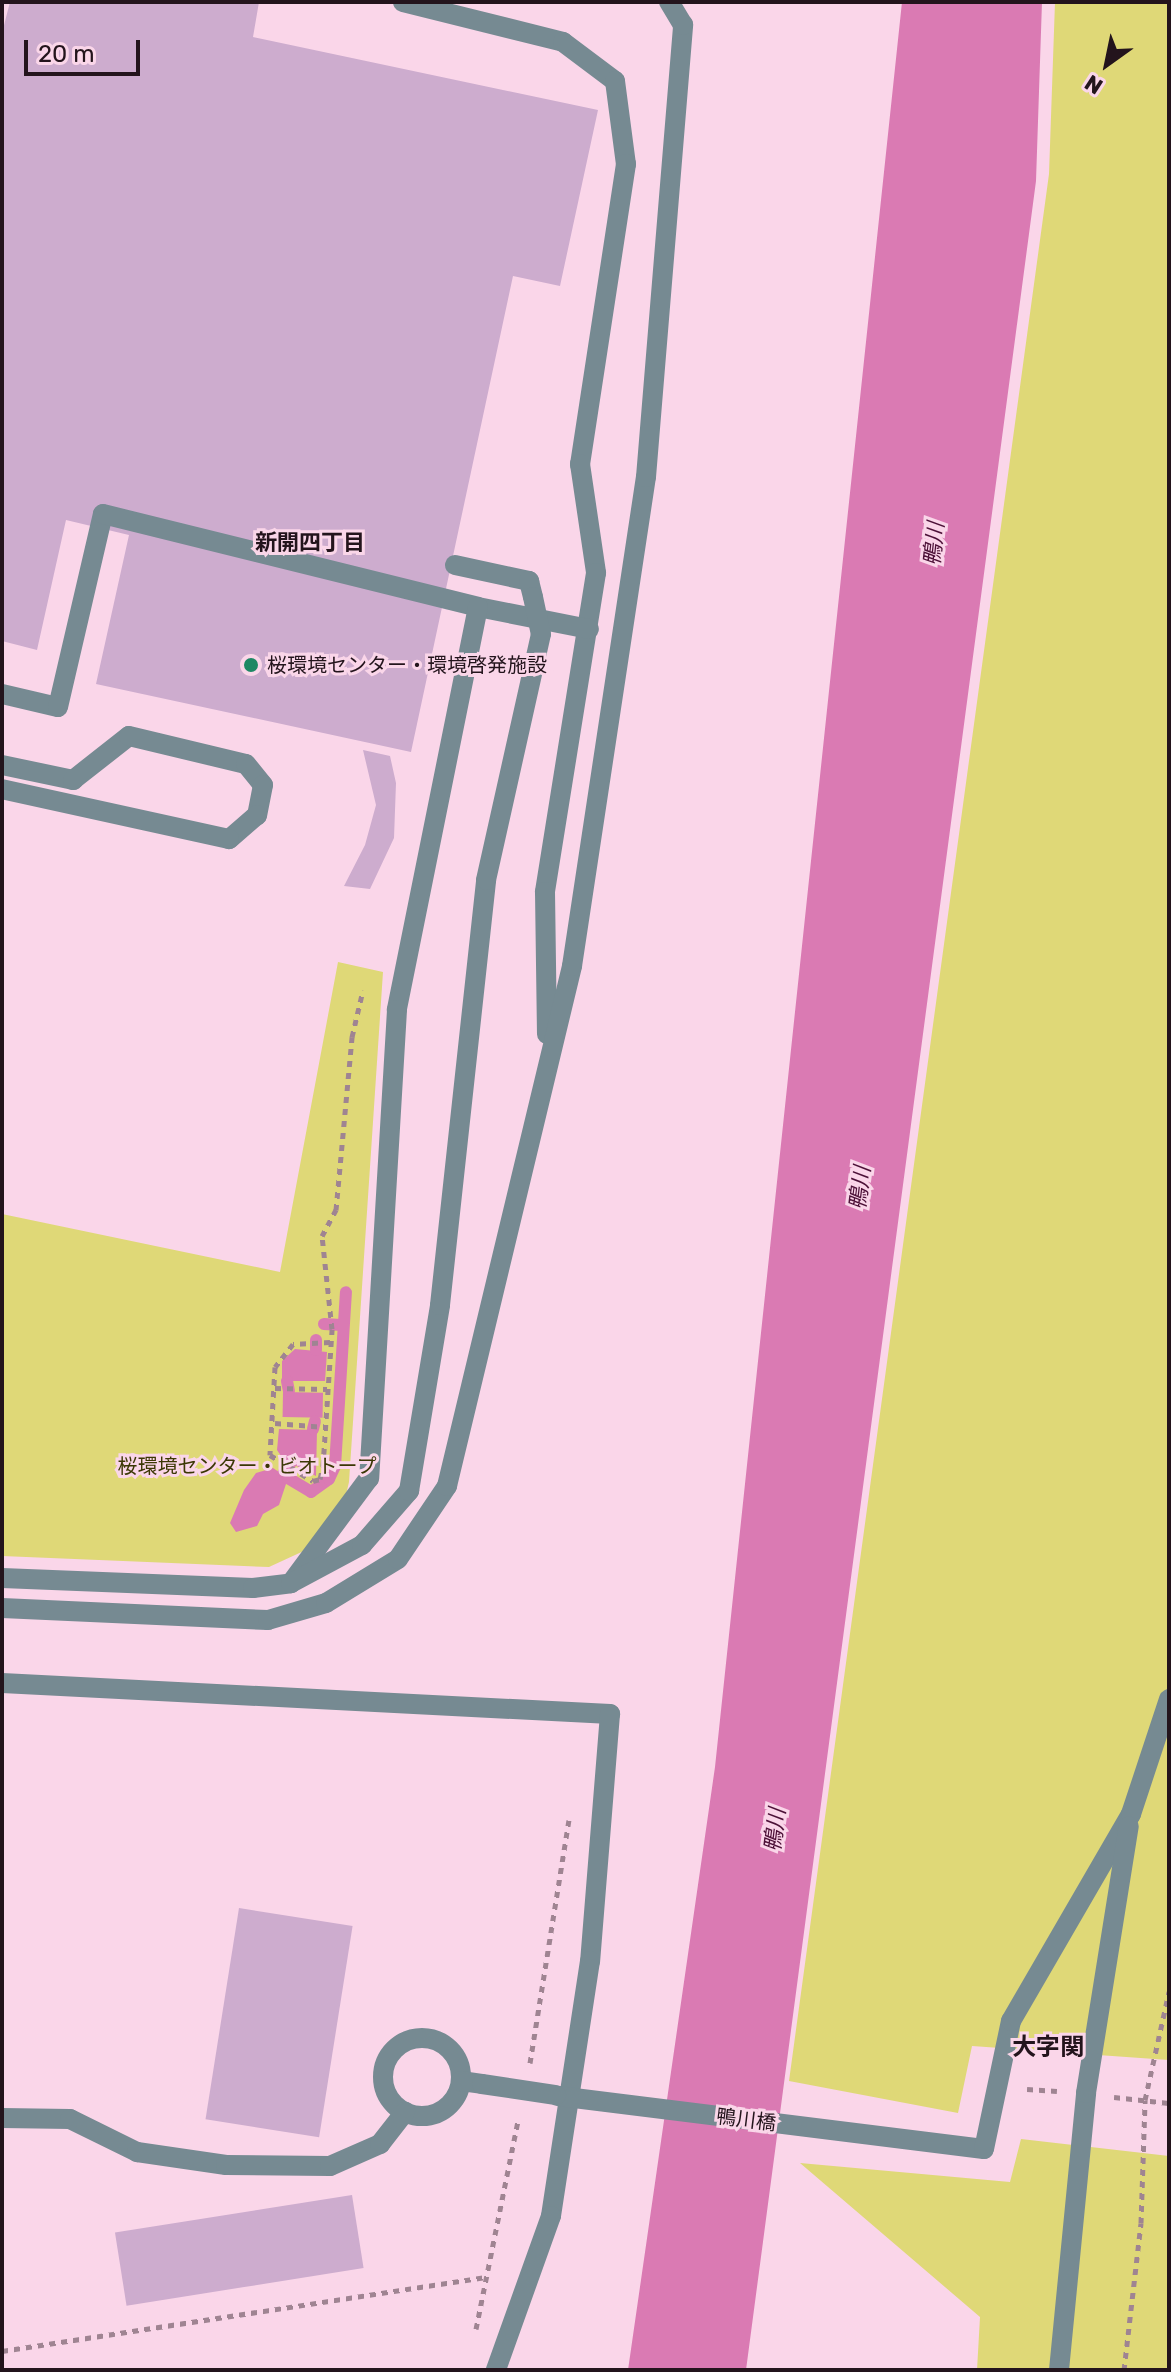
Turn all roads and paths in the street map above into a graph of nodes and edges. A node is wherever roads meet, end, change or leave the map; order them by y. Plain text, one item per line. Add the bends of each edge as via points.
1 (403, 2) edge
2 (669, 2) edge
3 (455, 565) dead end
4 (478, 607) junction
5 (589, 629) junction
6 (2, 694) edge
7 (2, 765) edge
8 (2, 789) edge
9 (363, 990) dead end
10 (547, 1060) junction
11 (330, 1342) junction
12 (275, 1388) junction
13 (328, 1390) junction
14 (275, 1423) junction
15 (318, 1426) junction
16 (2, 1578) edge
17 (291, 1583) junction
18 (2, 1608) edge
19 (2, 1683) edge
20 (1169, 1699) edge
21 (571, 1803) dead end
22 (1131, 1814) junction
23 (1169, 1992) edge
24 (530, 2067) dead end
25 (461, 2081) junction
26 (570, 2097) junction
27 (405, 2112) junction
28 (520, 2112) dead end
29 (2, 2118) edge
30 (484, 2277) junction
31 (475, 2342) dead end
32 (2, 2351) edge
33 (496, 2370) edge
34 (1059, 2370) edge
35 (1124, 2370) edge

1 - 5 street via 563,42 615,81 626,164 580,464 596,573
2 - 10 street via 683,25 646,477 574,950
3 - 17 street, bridge via 529,581 541,634 486,880 440,1305 409,1491 362,1545
4 - 5 street
4 - 6 street via 103,514 58,707
4 - 17 street via 397,1010 369,1478
5 - 10 street via 545,892
7 - 8 street via 73,780 129,736 246,764 263,785 257,815 229,839
9 - 11 path via 352,1037 336,1210 322,1236
10 - 18 street via 510,1237 447,1486 398,1559 326,1603 268,1620
11 - 12 path via 293,1344 282,1352
11 - 13 path
12 - 13 path
12 - 14 path
13 - 15 path via 327,1411
14 - 15 path
14 - 15 path via 270,1455 296,1473 320,1479
16 - 17 street via 253,1588
19 - 26 street via 610,1714 590,1961
20 - 22 street
21 - 24 path
22 - 26 street, 鴨川橋 via 1011,2021 984,2149
22 - 34 street via 1086,2093
23 - 35 path via 1145,2100 1141,2223
25 - 26 street, 鴨川橋, bridge
25 - 27 street via 458,2093 441,2111 429,2116
25 - 27 street via 460,2067 445,2045 433,2039 406,2041 395,2048 383,2070 387,2095
26 - 33 street via 551,2216
27 - 29 street via 380,2144 330,2166 226,2165 137,2152 70,2119
28 - 30 path
30 - 31 path
30 - 32 path

